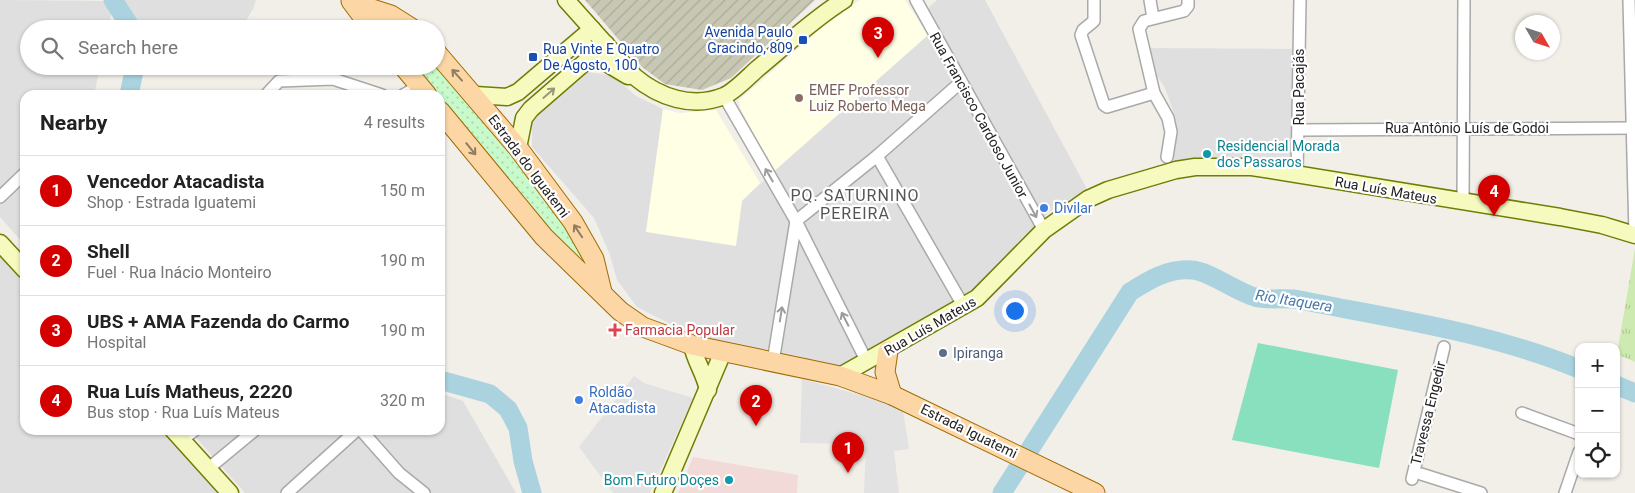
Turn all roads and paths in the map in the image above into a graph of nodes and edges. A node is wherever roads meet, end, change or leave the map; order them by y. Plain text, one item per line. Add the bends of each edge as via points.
1 (566, 0) edge
2 (836, 0) edge
3 (844, 0) edge
4 (928, 0) edge
5 (1094, 0) edge
6 (1150, 0) edge
7 (1188, 0) edge
8 (1300, 0) edge
9 (1464, 0) edge
10 (1629, 0) edge
11 (352, 2) edge
12 (917, 4) edge
13 (824, 12) junction
14 (391, 15) junction
15 (1153, 18) junction
16 (366, 20) edge
17 (379, 20) edge
18 (399, 20) edge
19 (586, 34) junction
20 (600, 50) junction
21 (445, 62) edge
22 (410, 75) edge
23 (961, 82) junction
24 (271, 90) edge
25 (366, 90) edge
26 (423, 90) edge
27 (518, 92) junction
28 (1154, 92) junction
29 (475, 95) junction
30 (724, 96) junction
31 (532, 109) junction
32 (445, 117) edge
33 (1464, 128) junction
34 (1634, 128) edge
35 (1299, 130) junction
36 (518, 148) junction
37 (877, 156) junction
38 (1167, 157) dead end
39 (1297, 174) junction
40 (20, 178) edge
41 (0, 197) edge
42 (1463, 203) junction
43 (796, 221) junction
44 (1044, 230) junction
45 (1635, 235) edge
46 (0, 243) edge
47 (594, 259) junction
48 (20, 265) edge
49 (577, 271) junction
50 (602, 292) junction
51 (964, 307) junction
52 (692, 345) junction
53 (1444, 347) dead end
54 (888, 351) junction
55 (723, 352) junction
56 (774, 362) junction
57 (867, 362) junction
58 (840, 376) junction
59 (708, 390) junction
60 (892, 395) junction
61 (1522, 413) dead end
62 (1576, 433) edge
63 (184, 435) edge
64 (249, 435) edge
65 (353, 435) edge
66 (364, 435) edge
67 (1575, 464) edge
68 (209, 468) junction
69 (230, 493) edge
70 (287, 493) edge
71 (424, 493) edge
72 (663, 493) edge
73 (1095, 493) edge
74 (1481, 493) edge
75 (1565, 493) edge

1 - 19 street
2 - 13 street
3 - 13 street
4 - 12 street
5 - 28 street via 1094,21 1081,35 1104,105 1107,107
6 - 15 street
7 - 15 street via 1184,11
8 - 35 street, Rua Pacajás
9 - 33 street
10 - 34 street
11 - 14 main road
11 - 16 main road
12 - 23 street, Rua Francisco Cardoso Junior
13 - 30 street
14 - 17 main road
14 - 18 main road
15 - 28 street via 1144,21 1139,28
19 - 20 street
19 - 27 street
20 - 30 street via 621,74 634,77 660,95 674,100 697,101
31 -> 20 street
29 -> 21 main road, Estrada do Iguatemi
22 - 26 main road
23 - 37 street
23 -> 44 street, Rua Francisco Cardoso Junior
24 - 25 street via 279,81 328,78
27 - 29 street via 507,97
27 - 31 street via 522,106
28 - 38 street via 1168,118 1171,132
29 - 36 main road, Estrada do Iguatemi
43 -> 30 street
31 - 36 street via 524,118
32 -> 49 main road, Estrada do Iguatemi via 544,237
33 - 34 street, Rua Antônio Luís de Godoi
33 - 35 street, Rua Antônio Luís de Godoi
33 - 42 street
34 - 45 street
35 - 39 street, Rua Pacajás
47 -> 36 main road, Estrada do Iguatemi via 578,230
37 - 43 street
37 - 51 street
39 - 42 street, Rua Luís Mateus
39 - 44 street, Rua Luís Mateus via 1234,166 1176,170 1097,194
40 - 41 street
42 - 45 street, Rua Luís Mateus via 1560,217
56 -> 43 street
57 -> 43 street
44 - 51 street, Rua Luís Mateus via 982,295
46 - 48 street
47 - 49 main road via 588,268
47 - 50 main road, Estrada do Iguatemi
49 - 50 main road, Estrada do Iguatemi
50 - 52 main road, Estrada do Iguatemi via 620,311 643,327
51 - 54 street, Rua Luís Mateus
52 - 55 main road, Estrada do Iguatemi
52 - 59 street
53 - 74 street, Travessa Engedir via 1416,476
54 - 57 street, Rua Luís Mateus
54 - 60 main road via 885,372
55 - 56 main road, Estrada do Iguatemi
55 - 59 street
56 - 58 main road, Estrada do Iguatemi
57 - 58 street, Rua Luís Mateus
58 - 60 main road, Estrada Iguatemi
59 - 72 street
60 - 73 main road, Estrada Iguatemi
61 - 62 street
63 - 68 street
64 - 68 street
65 - 70 street
66 - 71 street via 399,473
67 - 75 street
68 - 69 street

